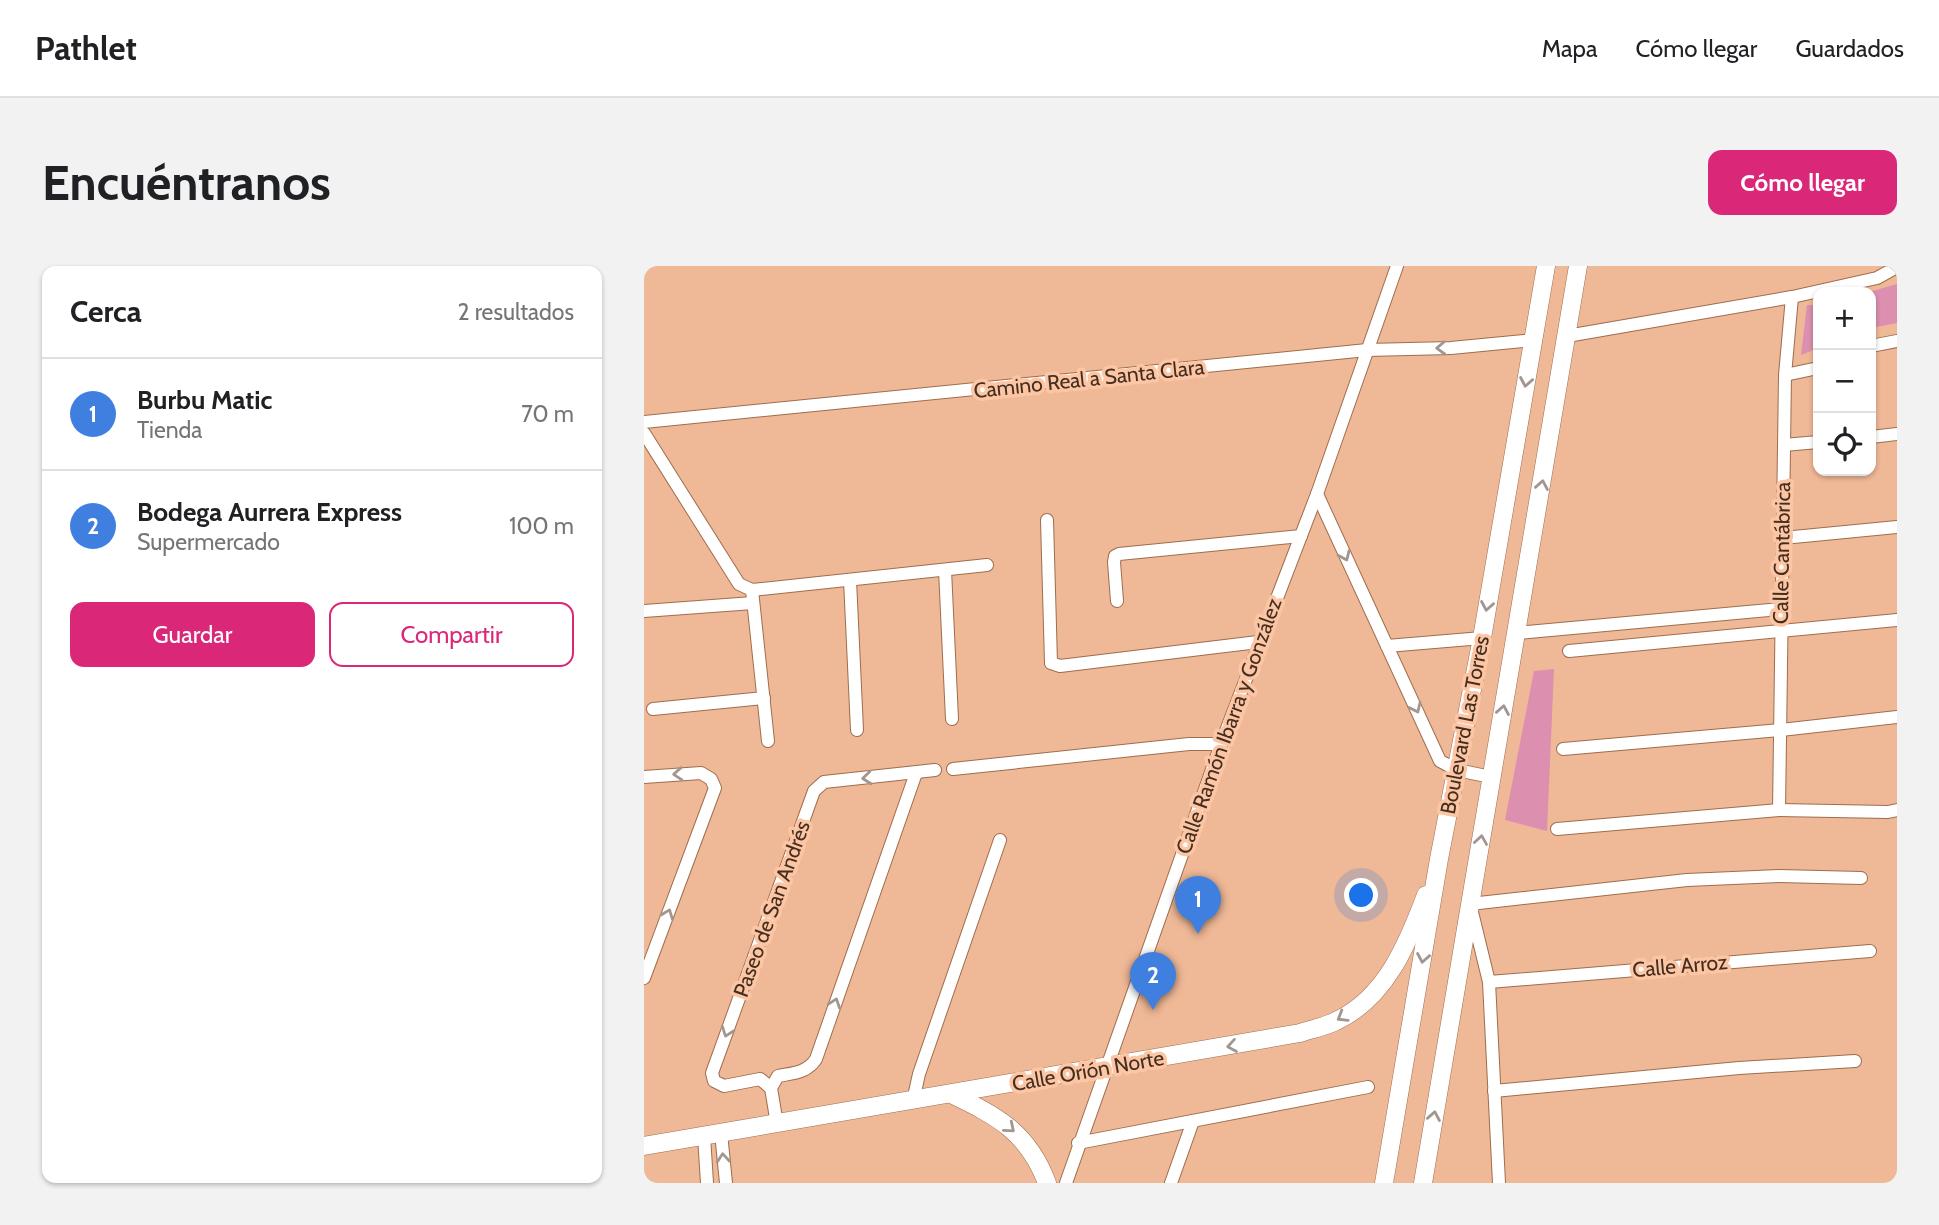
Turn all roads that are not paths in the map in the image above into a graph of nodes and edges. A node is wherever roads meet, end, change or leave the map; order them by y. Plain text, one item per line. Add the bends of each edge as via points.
1 (1397, 266) edge
2 (1546, 266) edge
3 (1578, 266) edge
4 (1897, 267) edge
5 (1792, 297) junction
6 (1567, 336) junction
7 (1534, 340) junction
8 (1897, 341) edge
9 (1876, 345) edge
10 (1367, 351) junction
11 (1813, 369) edge
12 (1785, 374) junction
13 (644, 422) edge
14 (644, 433) edge
15 (1897, 435) edge
16 (1876, 437) edge
17 (1813, 442) edge
18 (1784, 445) junction
19 (1317, 494) junction
20 (1047, 520) dead end
21 (1897, 527) edge
22 (1301, 536) junction
23 (1783, 538) junction
24 (987, 565) dead end
25 (945, 570) junction
26 (850, 580) junction
27 (753, 597) junction
28 (1117, 601) dead end
29 (1781, 609) junction
30 (644, 611) edge
31 (1897, 620) edge
32 (1780, 630) junction
33 (1517, 632) junction
34 (1482, 638) junction
35 (1258, 642) junction
36 (1387, 646) junction
37 (1569, 651) dead end
38 (764, 698) junction
39 (653, 709) dead end
40 (1897, 717) edge
41 (952, 719) dead end
42 (857, 730) dead end
43 (1781, 730) junction
44 (768, 741) dead end
45 (1221, 744) junction
46 (1563, 749) dead end
47 (953, 769) dead end
48 (1457, 770) junction
49 (935, 771) dead end
50 (916, 773) junction
51 (644, 777) edge
52 (1491, 777) junction
53 (1779, 810) junction
54 (1894, 812) edge
55 (1557, 829) dead end
56 (1000, 840) dead end
57 (1439, 859) junction
58 (1861, 878) dead end
59 (1470, 904) junction
60 (650, 943) edge
61 (1870, 951) dead end
62 (644, 978) edge
63 (1489, 982) junction
64 (1855, 1061) dead end
65 (1106, 1068) junction
66 (1368, 1087) dead end
67 (771, 1088) junction
68 (1494, 1091) junction
69 (951, 1094) junction
70 (914, 1101) junction
71 (1193, 1121) junction
72 (777, 1124) junction
73 (712, 1134) junction
74 (1078, 1143) junction
75 (645, 1149) edge
76 (707, 1183) edge
77 (726, 1183) edge
78 (1047, 1183) edge
79 (1066, 1183) edge
80 (1171, 1183) edge
81 (1384, 1183) edge
82 (1423, 1183) edge
83 (1499, 1183) edge

1 - 10 street, Calle Ramón Ibarra y González
2 - 7 main road, Boulevard Las Torres
3 - 6 main road, Boulevard Las Torres
4 - 5 street via 1877,278
5 - 6 street
5 - 12 street, Calle Cantábrica
33 -> 6 main road, Boulevard Las Torres
7 -> 10 street, Camino Real a Santa Clara
7 -> 34 main road, Boulevard Las Torres
8 - 9 street
10 - 13 street, Camino Real a Santa Clara
10 - 19 street, Calle Ramón Ibarra y González
11 - 12 street
12 - 18 street, Calle Cantábrica
14 - 27 street via 739,584
15 - 16 street
17 - 18 street
18 - 23 street, Calle Cantábrica
19 - 22 street, Calle Ramón Ibarra y González
19 -> 36 street
20 - 35 street via 1051,663 1060,666
21 - 23 street
22 - 28 street via 1119,554 1114,562
22 - 35 street, Calle Ramón Ibarra y González
23 - 29 street, Calle Cantábrica
24 - 25 street
25 - 26 street
25 - 41 street
26 - 27 street
26 - 42 street
27 - 30 street
27 - 38 street
29 - 32 street, Calle Cantábrica
29 - 33 street
31 - 32 street
32 - 37 street
32 - 43 street, Calle Cantábrica
52 -> 33 main road, Boulevard Las Torres
34 - 36 street
34 - 48 main road, Boulevard Las Torres
35 - 45 street, Calle Ramón Ibarra y González
36 -> 48 street via 1440,761
38 - 39 street
38 - 44 street
40 - 43 street
43 - 46 street
43 - 53 street, Calle Cantábrica
45 - 47 street
45 - 65 street, Calle Ramón Ibarra y González
48 - 52 street
48 - 57 main road, Boulevard Las Torres
49 - 50 street, Paseo de San Andrés
67 -> 50 street via 778,1076 803,1071 816,1059
50 -> 67 street, Paseo de San Andrés via 824,782 814,791 712,1073 714,1082 724,1086 760,1079
60 -> 51 street via 715,788 701,773
59 -> 52 main road, Boulevard Las Torres
53 - 54 street
53 - 55 street
56 - 70 street via 919,1074
57 -> 65 main road, Calle Orión Norte via 1390,972 1369,998 1337,1021 1300,1033
57 -> 81 main road, Boulevard Las Torres
58 - 59 street via 1687,880
59 - 63 street
82 -> 59 main road, Boulevard Las Torres
60 - 62 street
61 - 63 street, Calle Arroz
63 - 68 street
64 - 68 street
65 - 69 main road, Calle Orión Norte
65 - 74 street, Calle Ramón Ibarra y González
66 - 71 street
67 - 72 street
68 - 83 street
69 - 70 main road, Calle Orión Norte
69 -> 78 main road via 992,1114 1022,1139
70 - 72 main road, Calle Orión Norte
71 - 74 street
71 - 80 street
72 - 73 main road, Calle Orión Norte
73 - 75 main road, Calle Orión Norte
73 - 76 street
77 -> 73 street
74 - 79 street, Calle Ramón Ibarra y González

